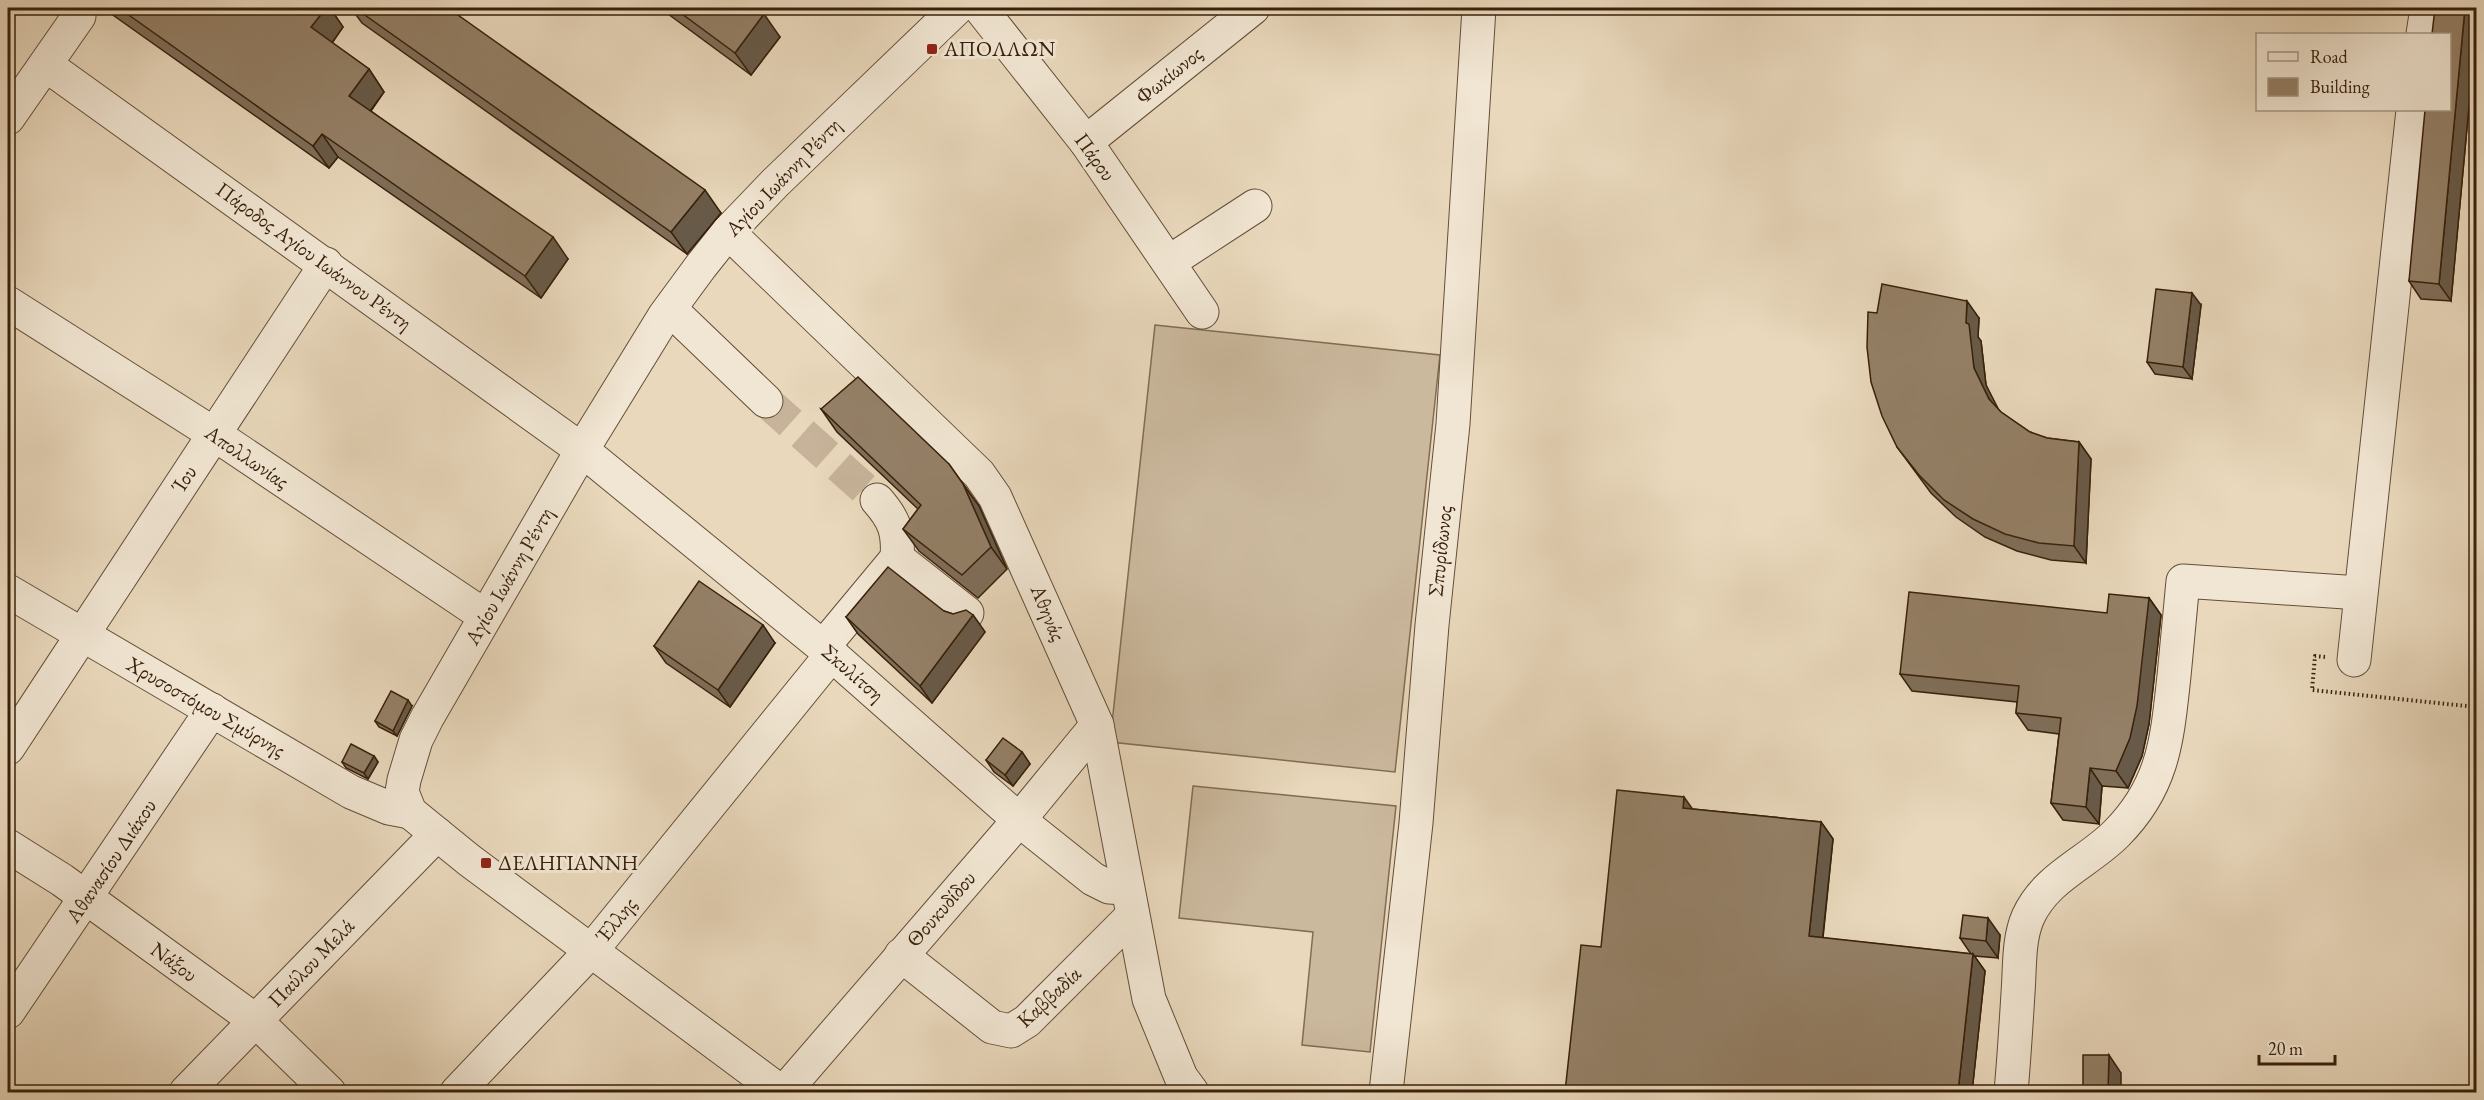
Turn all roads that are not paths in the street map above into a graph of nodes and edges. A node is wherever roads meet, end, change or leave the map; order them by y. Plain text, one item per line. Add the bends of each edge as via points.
1 (957, 8) edge
2 (980, 8) edge
3 (1253, 8) edge
4 (1479, 8) edge
5 (2427, 8) edge
6 (79, 16) dead end
7 (2423, 33) edge
8 (46, 64) junction
9 (2413, 111) edge
10 (8, 118) edge
11 (1086, 142) junction
12 (1255, 206) dead end
13 (728, 232) junction
14 (1169, 262) junction
15 (326, 264) junction
16 (8, 303) edge
17 (670, 309) junction
18 (1202, 312) dead end
19 (766, 401) tunnel mouth
20 (214, 434) junction
21 (582, 450) junction
22 (877, 500) tunnel mouth
23 (897, 558) junction
24 (8, 591) edge
25 (2360, 593) junction
26 (967, 614) edge
27 (485, 616) junction
28 (82, 635) junction
29 (828, 650) junction
30 (2354, 660) dead end
31 (212, 710) junction
32 (1096, 725) junction
33 (8, 748) edge
34 (410, 812) junction
35 (1019, 820) junction
36 (437, 834) junction
37 (8, 846) edge
38 (86, 898) junction
39 (1129, 902) junction
40 (591, 951) junction
41 (901, 955) junction
42 (8, 1012) edge
43 (256, 1021) junction
44 (186, 1092) edge
45 (329, 1092) edge
46 (457, 1092) edge
47 (782, 1092) edge
48 (1192, 1092) edge
49 (1386, 1092) edge
50 (2011, 1092) edge

1 - 13 street, Αγίου Ιωάννη Ρέντη
2 - 11 street, Πάρου
3 - 11 street, Φωκίωνος
4 - 49 street, Σπυρίδωνος via 1453,424 1416,824
5 - 7 street
6 - 8 street
8 - 10 street
8 - 15 street, Πάροδος Αγίου Ιωάννου Ρέντη
9 - 25 street
11 - 14 street, Πάρου
12 - 14 street
13 - 17 street, Αγίου Ιωάννη Ρέντη
13 - 32 street, Αθηνάς via 979,474 1008,521
14 - 18 street, Πάρου
15 - 20 street, Ίου
15 - 21 street, Πάροδος Αγίου Ιωάννου Ρέντη
16 - 20 street, Απολλωνίας
17 - 19 street
17 - 21 street, Αγίου Ιωάννη Ρέντη
20 - 27 street, Απολλωνίας
20 - 28 street, Ίου
21 - 27 street, Αγίου Ιωάννη Ρέντη
21 - 29 street, Σκυλίτση
22 - 23 street via 898,531
23 - 26 street
23 - 29 street, Έλλης
24 - 28 street, Χρυσοστόμου Σμύρνης
25 - 30 street
25 - 50 street via 2183,581 2167,743 2155,777 2123,827 2055,880 2027,919 2021,950
27 - 34 street, Αγίου Ιωάννη Ρέντη via 408,760 402,792
28 - 31 street, Χρυσοστόμου Σμύρνης
28 - 33 street, Ίου
29 - 35 street, Σκυλίτση
29 - 40 street, Έλλης
31 - 34 street, Χρυσοστόμου Σμύρνης via 351,792
31 - 38 street, Αθανασίου Διάκου
32 - 35 street, Θουκυδίδου
32 - 39 street, Αθηνάς
34 - 36 street
35 - 39 street, Σκυλίτση via 1093,879
35 - 41 street, Θουκυδίδου
36 - 40 street
36 - 43 street, Παύλου Μελά
37 - 38 street, Νάξου
38 - 42 street, Αθανασίου Διάκου
38 - 43 street, Νάξου
39 - 41 street, Καββαδία via 1027,1021 1011,1031 992,1027
39 - 48 street, Αθηνάς via 1149,999 1180,1077
40 - 46 street, Έλλης
40 - 47 street
41 - 47 street, Θουκυδίδου
43 - 44 street, Παύλου Μελά
43 - 45 street, Νάξου

